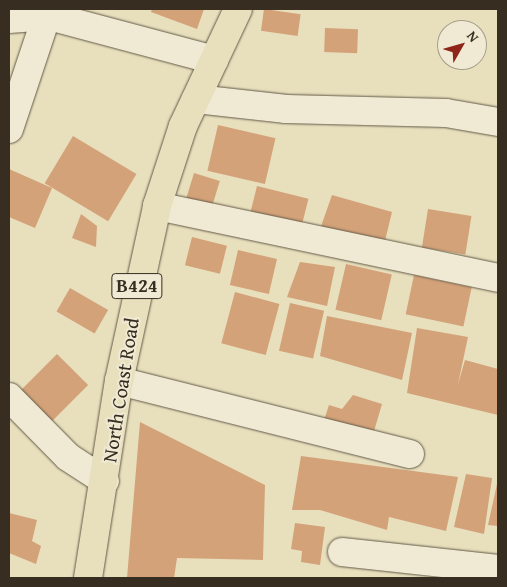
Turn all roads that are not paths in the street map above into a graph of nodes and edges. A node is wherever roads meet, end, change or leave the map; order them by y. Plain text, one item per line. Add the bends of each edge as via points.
1 (238, 9) edge
2 (49, 12) edge
3 (9, 18) edge
4 (214, 60) junction
5 (196, 99) junction
6 (498, 122) edge
7 (9, 129) edge
8 (156, 206) junction
9 (498, 278) edge
10 (118, 381) junction
11 (9, 397) edge
12 (410, 454) dead end
13 (106, 481) junction
14 (342, 552) dead end
15 (498, 569) edge
16 (88, 578) edge

1 - 4 main road, North Coast Road / B424
2 - 3 street
2 - 4 street
2 - 7 street
4 - 5 main road, North Coast Road / B424
5 - 6 street via 286,109 446,112
5 - 8 main road, North Coast Road / B424
8 - 9 street
8 - 10 main road, North Coast Road / B424
10 - 12 street
10 - 13 main road, North Coast Road / B424
11 - 13 street via 68,458
13 - 16 main road, North Coast Road / B424
14 - 15 street

